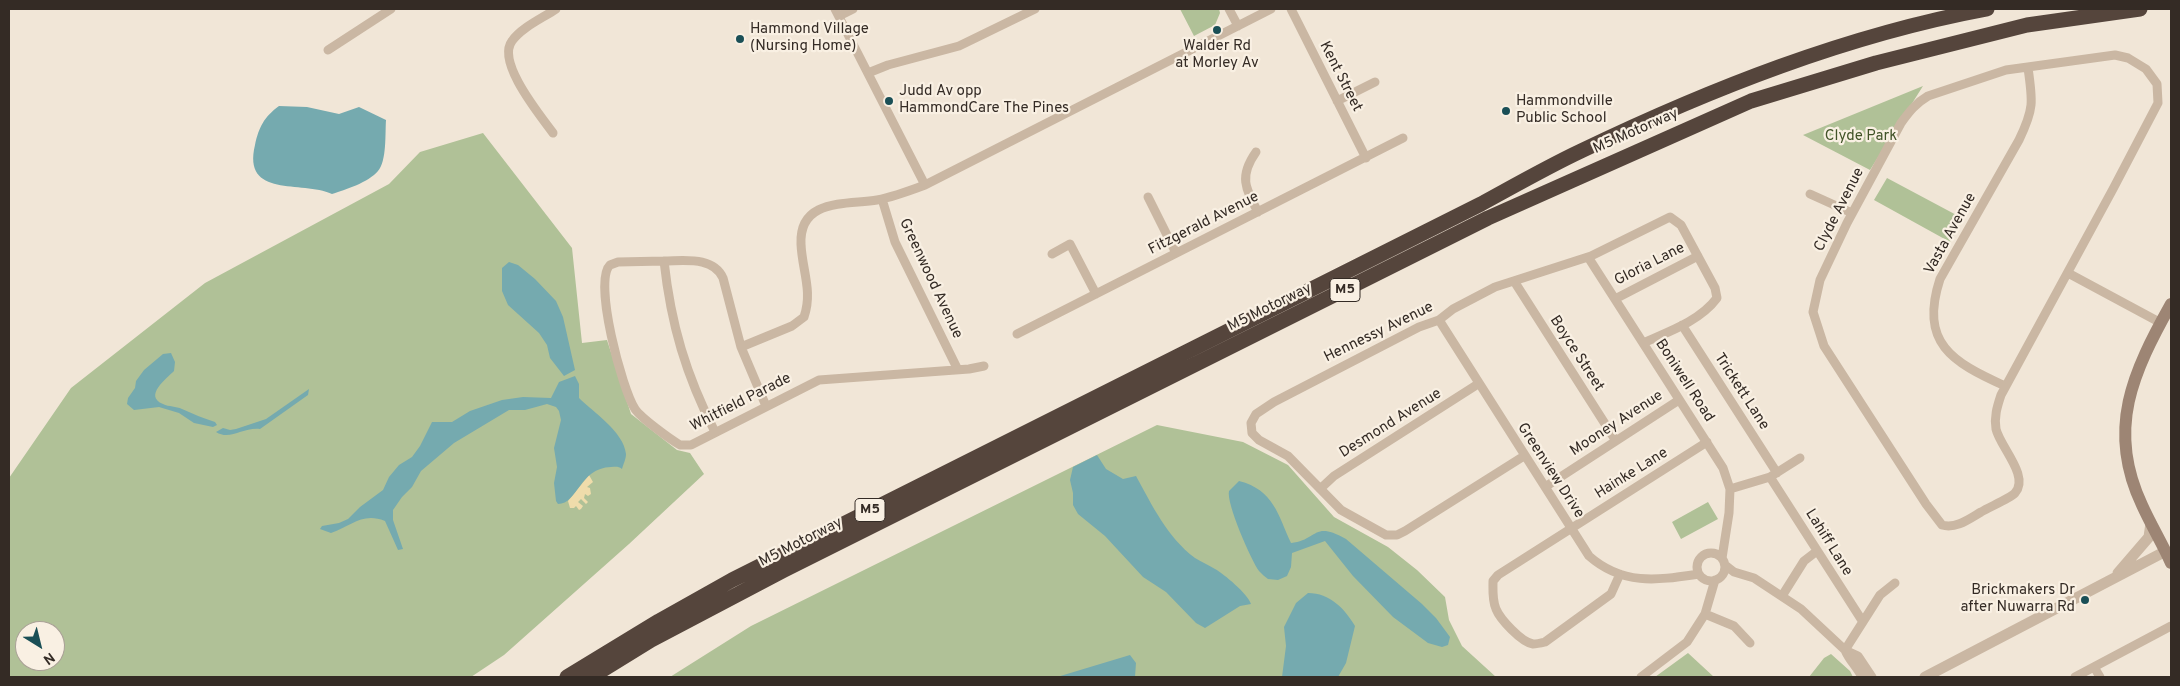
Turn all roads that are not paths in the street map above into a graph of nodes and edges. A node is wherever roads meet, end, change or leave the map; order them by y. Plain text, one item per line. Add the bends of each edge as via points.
1 (392, 9) edge
2 (556, 9) edge
3 (853, 9) edge
4 (1035, 9) edge
5 (1229, 9) edge
6 (1271, 9) edge
7 (1291, 9) edge
8 (1987, 9) edge
9 (2140, 9) edge
10 (837, 12) edge
11 (1238, 26) junction
12 (328, 50) dead end
13 (2028, 68) junction
14 (868, 73) junction
15 (1375, 82) dead end
16 (1337, 101) junction
17 (553, 133) dead end
18 (1403, 138) dead end
19 (1256, 152) dead end
20 (1366, 158) junction
21 (925, 184) junction
22 (1810, 194) dead end
23 (1148, 197) dead end
24 (882, 199) junction
25 (1258, 212) junction
26 (1852, 213) junction
27 (1052, 254) dead end
28 (1176, 254) junction
29 (1698, 256) junction
30 (1588, 257) junction
31 (664, 261) junction
32 (2068, 274) junction
33 (1514, 281) junction
34 (1096, 294) junction
35 (1615, 299) junction
36 (2171, 304) edge
37 (1439, 320) junction
38 (2161, 323) junction
39 (1682, 325) junction
40 (1016, 334) dead end
41 (1643, 343) junction
42 (741, 347) junction
43 (984, 366) dead end
44 (958, 370) junction
45 (1478, 384) junction
46 (2005, 386) junction
47 (1680, 400) junction
48 (766, 406) junction
49 (715, 432) junction
50 (1616, 441) junction
51 (1707, 442) junction
52 (1524, 456) junction
53 (1800, 458) dead end
54 (1773, 475) junction
55 (1545, 487) junction
56 (1320, 489) junction
57 (1730, 489) junction
58 (2151, 523) junction
59 (1570, 529) junction
60 (1727, 529) junction
61 (1816, 551) junction
62 (2166, 551) junction
63 (1708, 553) junction
64 (1723, 562) junction
65 (1698, 563) junction
66 (2171, 563) edge
67 (1734, 572) junction
68 (1620, 574) junction
69 (1700, 576) junction
70 (1676, 577) junction
71 (1718, 578) junction
72 (2113, 578) junction
73 (1895, 583) dead end
74 (1782, 596) junction
75 (1708, 604) junction
76 (1705, 614) junction
77 (1864, 622) junction
78 (2171, 626) edge
79 (1750, 643) dead end
80 (1845, 650) junction
81 (2094, 667) junction
82 (1936, 674) edge
83 (567, 677) edge
84 (591, 677) edge
85 (1642, 677) edge
86 (1862, 677) edge
87 (1872, 677) edge
88 (1926, 677) edge
89 (2075, 677) edge
90 (2100, 677) edge

1 - 12 street
2 - 17 street via 518,35 510,45 509,58 517,80
3 - 10 street
4 - 14 street via 966,43
5 - 11 street
6 - 11 street
7 - 16 street, Kent Street
8 - 83 highway, M5 Motorway / M5 via 1949,16 1770,70 1580,151 1481,204 732,580
9 - 84 highway, M5 Motorway / M5 via 2027,25 1876,63 1750,101 1488,218 784,570 651,640
10 - 14 street
11 - 21 street
13 - 26 street, Clyde Avenue via 1990,74 1920,101 1901,123
13 - 32 street, Clyde Avenue via 2115,55 2137,62 2157,84 2158,103 2152,116
13 - 46 street, Vasta Avenue via 2032,101 2030,117 1940,279 1933,299 1932,319 1940,341 1957,362
14 - 21 street
15 - 16 street
16 - 20 street, Kent Street
18 - 20 street, Fitzgerald Avenue
19 - 25 street via 1248,164 1245,178
20 - 25 street, Fitzgerald Avenue
21 - 24 street
22 - 26 street
23 - 28 street
24 - 42 street via 830,204 812,215 801,242 808,291 804,317 792,326
24 - 44 street, Greenwood Avenue via 895,242
25 - 28 street, Fitzgerald Avenue
26 - 46 street, Clyde Avenue via 1820,280 1813,312 1824,346 1942,525 1955,526 2015,493 2020,481 1995,423 1995,413
27 - 34 street via 1070,244
28 - 34 street, Fitzgerald Avenue
29 - 30 street, Hennessy Avenue via 1681,225 1670,217
29 - 35 street, Gloria Lane
29 - 39 street, Hennessy Avenue via 1717,298 1710,307
30 - 33 street, Hennessy Avenue
30 - 35 street, Boniwell Road
31 - 42 street via 700,262 719,270
31 - 49 street via 668,300 679,346 694,389
31 - 49 street, Whitfield Parade via 618,262 606,270 604,295 618,362 636,410 676,443 691,445
32 - 38 street
32 - 46 street, Clyde Avenue
33 - 37 street, Hennessy Avenue via 1495,287
33 - 50 street, Boyce Street
34 - 40 street, Fitzgerald Avenue
35 - 41 street, Boniwell Road
36 - 38 main road
37 - 45 street, Greenview Drive
37 - 56 street, Hennessy Avenue via 1419,327 1256,414 1251,423 1252,433 1288,456
38 - 58 main road via 2134,381 2126,422 2128,467
39 - 41 street, Hennessy Avenue
39 - 54 street, Trickett Lane
41 - 47 street, Boniwell Road
42 - 48 street
43 - 44 street, Whitfield Parade
44 - 48 street, Whitfield Parade via 819,380
45 - 52 street, Greenview Drive
45 - 56 street, Desmond Avenue via 1334,476
47 - 50 street, Mooney Avenue
47 - 51 street, Boniwell Road
48 - 49 street, Whitfield Parade
50 - 55 street, Mooney Avenue
51 - 57 street, Boniwell Road via 1723,468
51 - 59 street, Hainke Lane
52 - 55 street, Greenview Drive
52 - 56 street, Hennessy Avenue via 1397,535 1386,535 1342,510
53 - 54 street
54 - 57 street
54 - 61 street, Lahiff Lane
55 - 59 street, Greenview Drive
57 - 60 street, Boniwell Road
58 - 62 main road
58 - 72 street via 2149,537
59 - 68 street, Greenview Drive via 1589,556
59 - 68 street, Hainke Lane via 1493,581 1495,607 1516,633 1534,644 1545,642 1611,594
60 - 63 street
60 - 64 street, Boniwell Road
61 - 74 street via 1804,561
61 - 77 street, Lahiff Lane
62 - 66 main road
62 - 72 street
63 - 64 street via 1716,554
63 - 65 street via 1701,556
64 - 67 street
64 - 71 street
65 - 69 street
65 - 70 street, Greenview Drive
67 - 71 street
67 - 74 street via 1754,578
68 - 70 street, Greenview Drive via 1644,580
69 - 70 street, Greenview Drive
69 - 71 street via 1708,580
69 - 75 street
71 - 75 street
72 - 82 street via 1976,649
73 - 77 street via 1880,596
74 - 80 street via 1818,623
75 - 76 street
76 - 79 street via 1734,626
76 - 85 street via 1687,642
77 - 80 street
78 - 81 street
80 - 86 street
80 - 87 street via 1858,656
81 - 89 street
81 - 90 street
82 - 88 street

